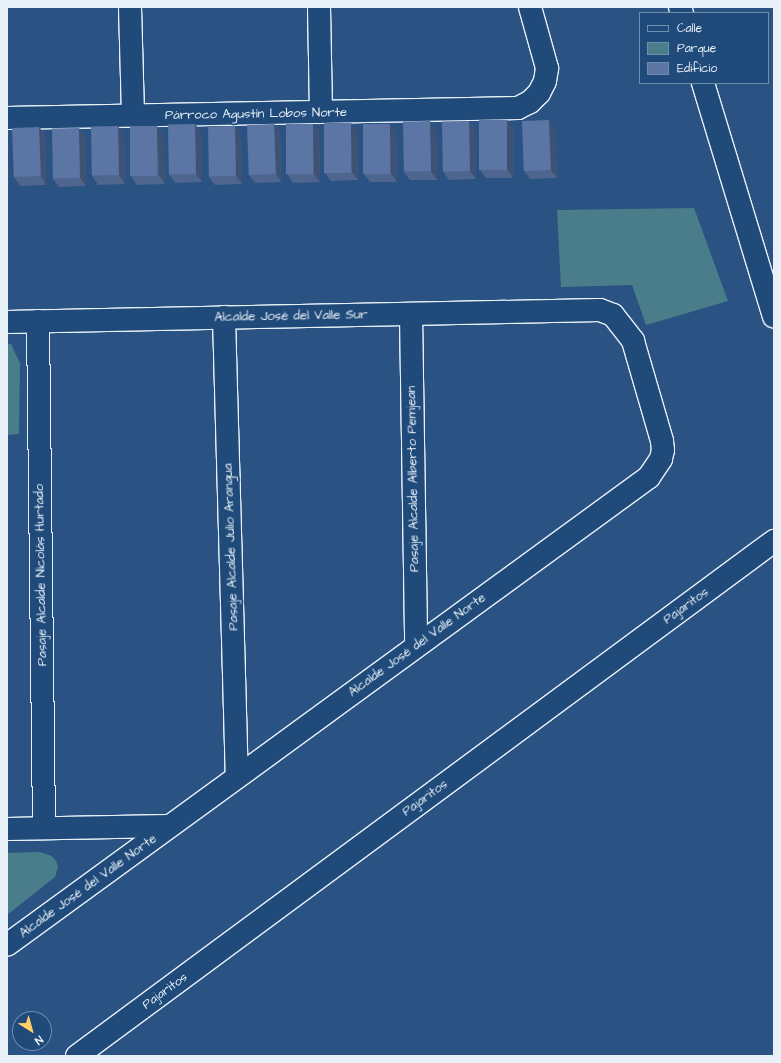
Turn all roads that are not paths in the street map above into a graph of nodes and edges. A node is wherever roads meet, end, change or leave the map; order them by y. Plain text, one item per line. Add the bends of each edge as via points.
1 (130, 7) edge
2 (319, 7) edge
3 (530, 7) edge
4 (703, 84) edge
5 (321, 112) junction
6 (133, 116) junction
7 (7, 118) edge
8 (411, 314) junction
9 (774, 316) edge
10 (224, 317) junction
11 (38, 321) junction
12 (7, 322) edge
13 (661, 459) joint
14 (774, 541) edge
15 (416, 645) junction
16 (237, 777) junction
17 (169, 826) junction
18 (44, 828) junction
19 (7, 829) edge
20 (7, 945) edge
21 (77, 1056) edge

1 - 6 street
2 - 5 street
3 - 5 street, Párroco Agustín Lobos Norte via 547,68 545,81 539,93 530,102 518,108 505,110
4 - 9 street
5 - 6 street, Párroco Agustín Lobos Norte
6 - 7 street, Párroco Agustín Lobos Norte
8 - 10 street, Alcalde José del Valle Sur
8 - 13 street, Alcalde José del Valle Sur via 607,311 627,331 638,353 662,441
8 - 15 street, Pasaje Alcalde Alberto Pemjean
10 - 11 street, Alcalde José del Valle Sur
10 - 16 street, Pasaje Alcalde Julio Arangua
11 - 12 street, Alcalde José del Valle Sur
11 - 18 street, Pasaje Alcalde Nicolás Hurtado
13 - 15 street, Alcalde José del Valle Norte via 648,477
14 - 21 street, Pajaritos
15 - 16 street, Alcalde José del Valle Norte
16 - 17 street, Alcalde José del Valle Norte
17 - 18 street, Alcalde José del Valle Norte
17 - 20 street, Alcalde José del Valle Norte
18 - 19 street, Alcalde José del Valle Norte

